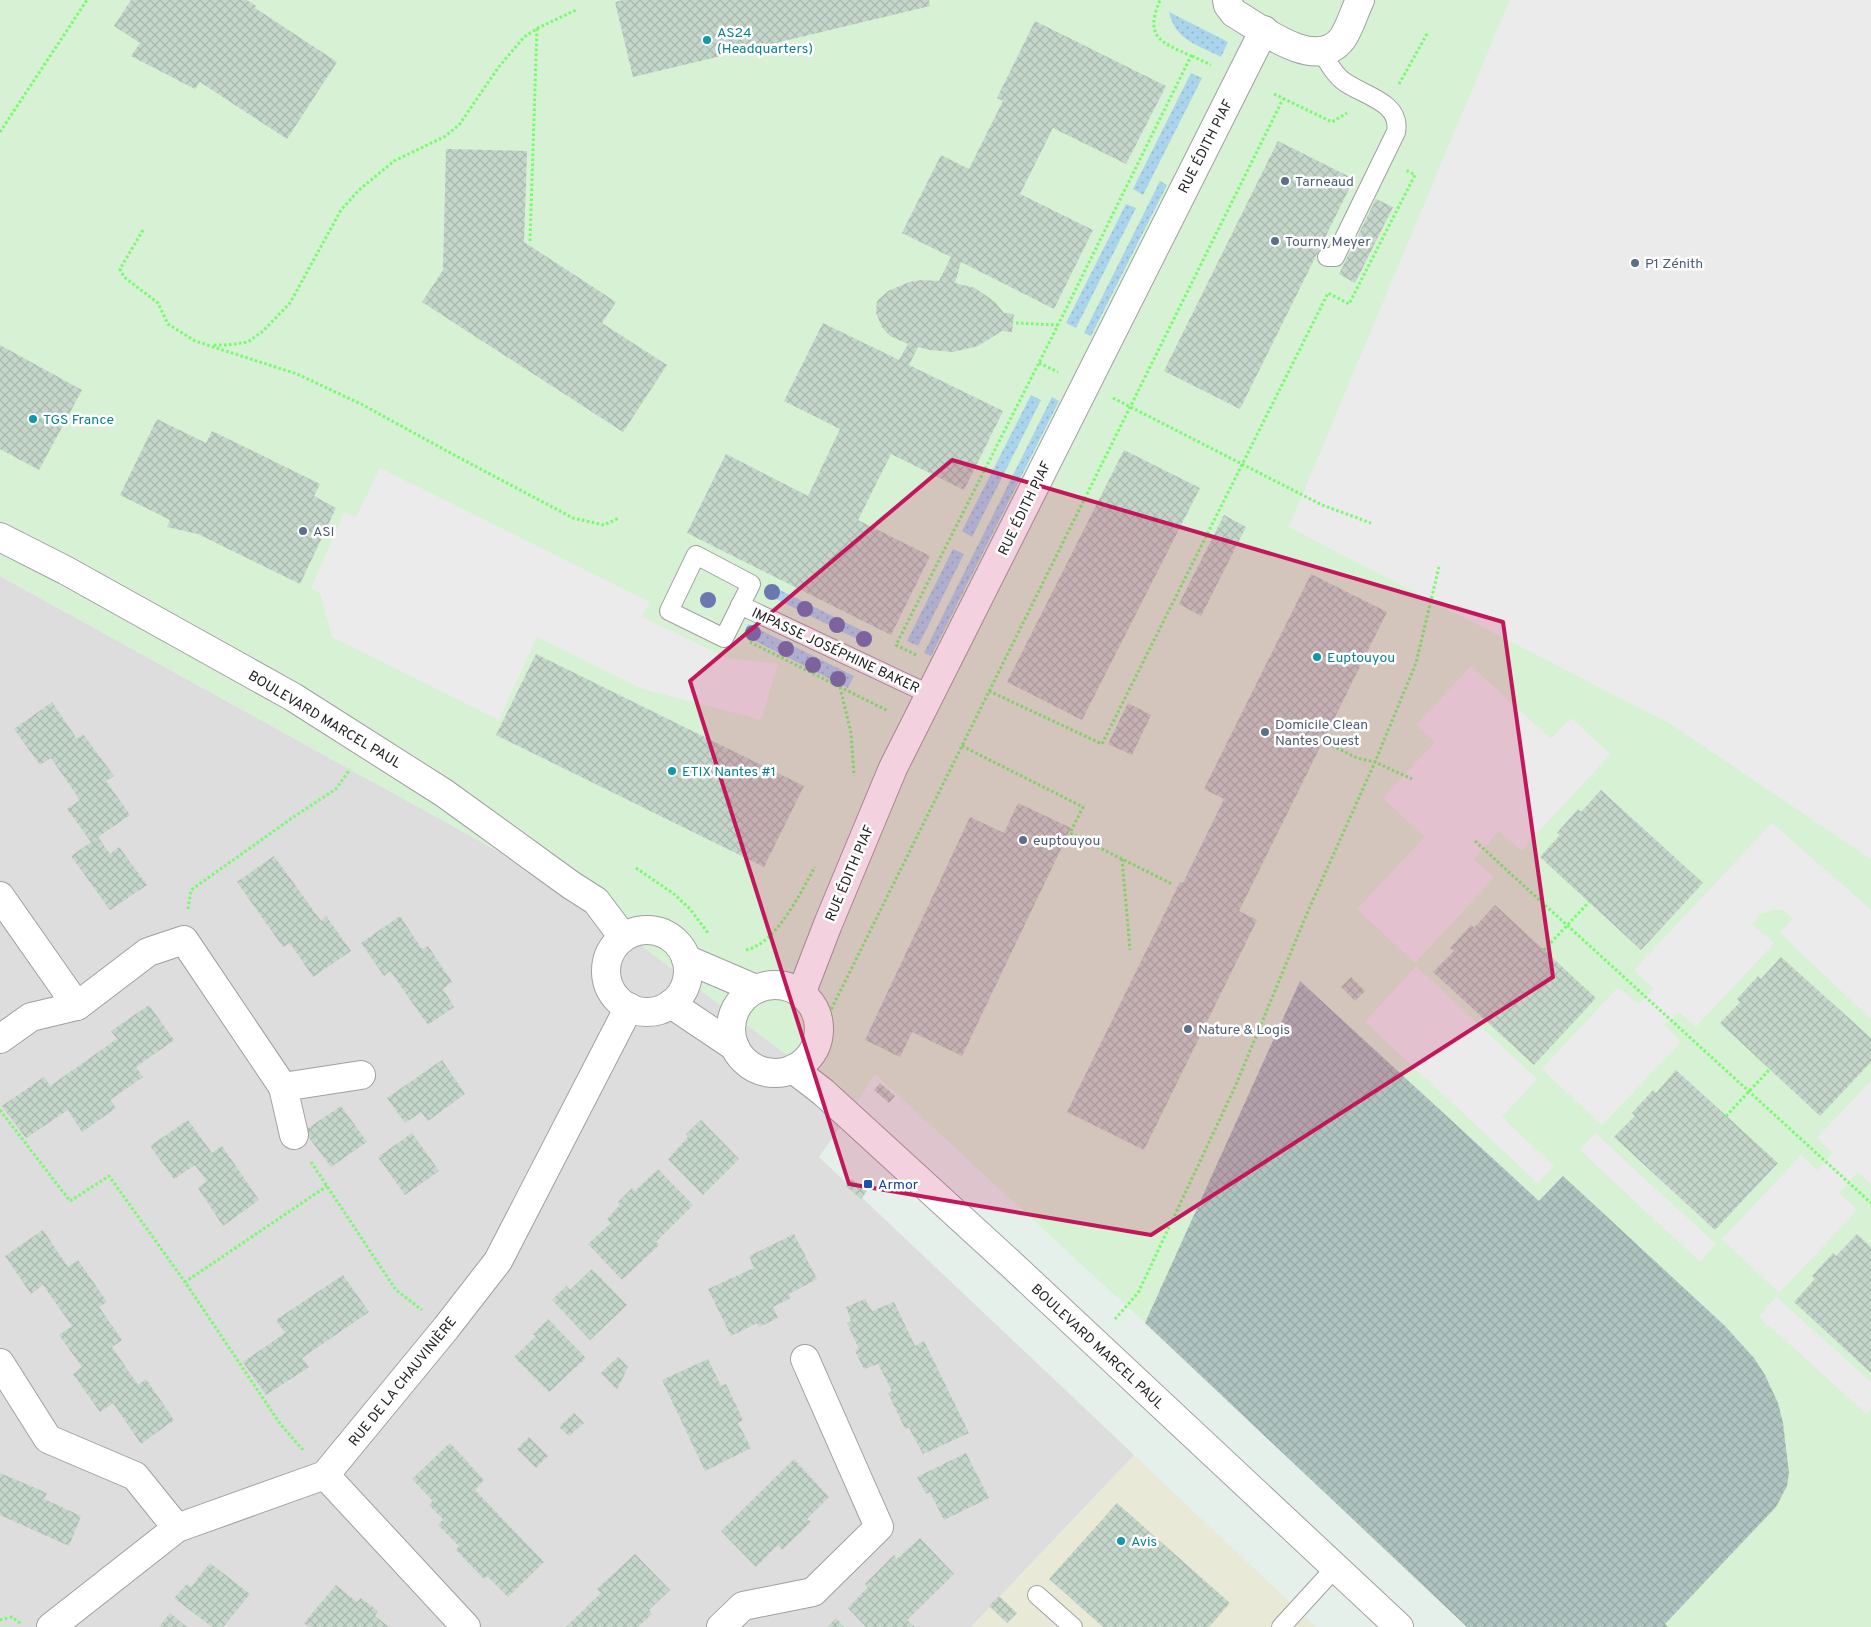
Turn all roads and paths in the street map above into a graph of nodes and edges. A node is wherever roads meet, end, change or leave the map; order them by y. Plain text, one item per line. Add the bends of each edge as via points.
1 (87, 0) edge
2 (1160, 0) edge
3 (1227, 0) edge
4 (1360, 0) edge
5 (576, 10) dead end
6 (538, 28) junction
7 (1264, 30) junction
8 (1321, 52) junction
9 (1191, 56) junction
10 (1216, 67) dead end
11 (1274, 94) dead end
12 (0, 132) edge
13 (1383, 158) junction
14 (143, 230) dead end
15 (530, 241) dead end
16 (1327, 257) dead end
17 (1016, 323) dead end
18 (1058, 325) junction
19 (208, 344) junction
20 (1039, 363) junction
21 (1055, 381) dead end
22 (1085, 385) junction
23 (1131, 407) junction
24 (1242, 464) junction
25 (619, 518) dead end
26 (1371, 523) dead end
27 (0, 537) edge
28 (1439, 567) dead end
29 (740, 605) junction
30 (728, 631) junction
31 (904, 682) junction
32 (840, 687) junction
33 (989, 691) junction
34 (931, 695) junction
35 (1323, 741) dead end
36 (962, 746) junction
37 (1376, 762) junction
38 (1412, 779) dead end
39 (855, 780) dead end
40 (336, 789) dead end
41 (1475, 841) dead end
42 (1122, 859) junction
43 (818, 862) dead end
44 (636, 868) dead end
45 (1172, 884) dead end
46 (0, 896) edge
47 (1589, 902) dead end
48 (1568, 926) junction
49 (710, 936) dead end
50 (623, 937) junction
51 (184, 940) junction
52 (741, 950) dead end
53 (1130, 950) dead end
54 (1544, 950) dead end
55 (686, 960) junction
56 (756, 989) junction
57 (801, 994) junction
58 (670, 1004) junction
59 (77, 1006) junction
60 (629, 1007) junction
61 (818, 1036) junction
62 (0, 1039) edge
63 (735, 1047) junction
64 (794, 1069) junction
65 (1770, 1069) dead end
66 (360, 1075) dead end
67 (283, 1087) junction
68 (1749, 1091) junction
69 (0, 1110) edge
70 (1726, 1116) dead end
71 (294, 1135) joint
72 (327, 1186) junction
73 (1871, 1203) edge
74 (185, 1282) junction
75 (446, 1328) junction
76 (1094, 1342) junction
77 (805, 1359) dead end
78 (0, 1363) edge
79 (325, 1475) junction
80 (177, 1528) junction
81 (1336, 1568) junction
82 (1037, 1595) dead end
83 (0, 1620) edge
84 (26, 1627) edge
85 (51, 1627) edge
86 (466, 1627) edge
87 (721, 1627) edge
88 (1073, 1627) edge
89 (1281, 1627) edge
90 (1399, 1627) edge

1 - 12 path
2 - 9 path via 1154,23 1158,38
3 - 7 street via 1234,13
4 - 8 street via 1341,40
5 - 6 path
6 - 15 path
6 - 19 path via 524,37 498,68 459,125 444,137 394,161 359,190 341,210 290,303 262,331 248,342 228,346
7 - 8 street via 1296,49
7 - 22 street, RUE ÉDITH PIAF
8 - 13 lane via 1341,79 1394,113 1398,124
9 - 10 path
9 - 18 path
11 - 23 path via 1283,99
13 - 16 lane via 1335,257
13 - 24 path via 1415,175 1349,304 1328,293
14 - 19 path via 120,269 124,277 158,303 168,324
17 - 18 path
18 - 20 path
19 - 25 path via 297,374 363,405 573,518 604,525
20 - 21 path via 1060,372
20 - 31 path via 896,645 918,656
22 - 23 path
22 - 34 street, RUE ÉDITH PIAF
23 - 24 path
23 - 33 path
24 - 26 path via 1322,505
24 - 33 path via 1102,744
27 - 50 street, BOULEVARD MARCEL PAUL via 293,697 444,793 596,901
28 - 37 path via 1416,663
29 - 30 lane, IMPASSE JOSÉPHINE BAKER
29 - 30 lane, IMPASSE JOSÉPHINE BAKER via 751,584 696,555 669,611 724,638
29 - 31 lane, IMPASSE JOSÉPHINE BAKER
30 - 32 path
31 - 32 path via 891,712
31 - 34 lane, IMPASSE JOSÉPHINE BAKER
32 - 39 path via 851,733
33 - 36 path
34 - 57 street, RUE ÉDITH PIAF via 894,768
35 - 37 path via 1357,758
36 - 42 path via 1083,808 1070,833
36 - 61 path
37 - 38 path
37 - 76 path via 1308,911 1236,1087 1138,1293
40 - 51 path via 191,890
41 - 48 path
42 - 45 path
42 - 53 path
43 - 52 path via 776,931 748,950
44 - 49 path via 674,894
46 - 59 street
47 - 48 path
48 - 54 path
48 - 68 path
50 - 55 street via 648,930 660,932 672,938
50 - 60 street via 607,960 606,974 609,988
51 - 59 street via 148,952
51 - 67 street
55 - 56 street
55 - 58 street via 686,984 680,996
56 - 57 street via 779,985
56 - 63 street via 736,1008 731,1034
57 - 61 street via 816,1013
58 - 60 street via 650,1012
58 - 63 street
59 - 62 street via 31,1017
60 - 75 street, RUE DE LA CHAUVINIÈRE via 498,1261
61 - 64 street via 805,1061
63 - 64 street via 753,1068 780,1073
64 - 76 street, BOULEVARD MARCEL PAUL via 823,1092
65 - 68 path
66 - 67 street
67 - 71 street
68 - 70 path
68 - 73 path
69 - 74 path via 70,1202 109,1176
71 - 72 path
72 - 74 path
72 - 75 path via 396,1290
74 - 79 path via 281,1425
75 - 79 street, RUE DE LA CHAUVINIÈRE
76 - 81 street, BOULEVARD MARCEL PAUL
77 - 87 street via 879,1527 813,1592 743,1606
78 - 80 street via 48,1439 135,1476
79 - 80 street
79 - 86 street
80 - 85 street
81 - 89 lane
81 - 90 street, BOULEVARD MARCEL PAUL
82 - 88 lane
83 - 84 path via 12,1617

